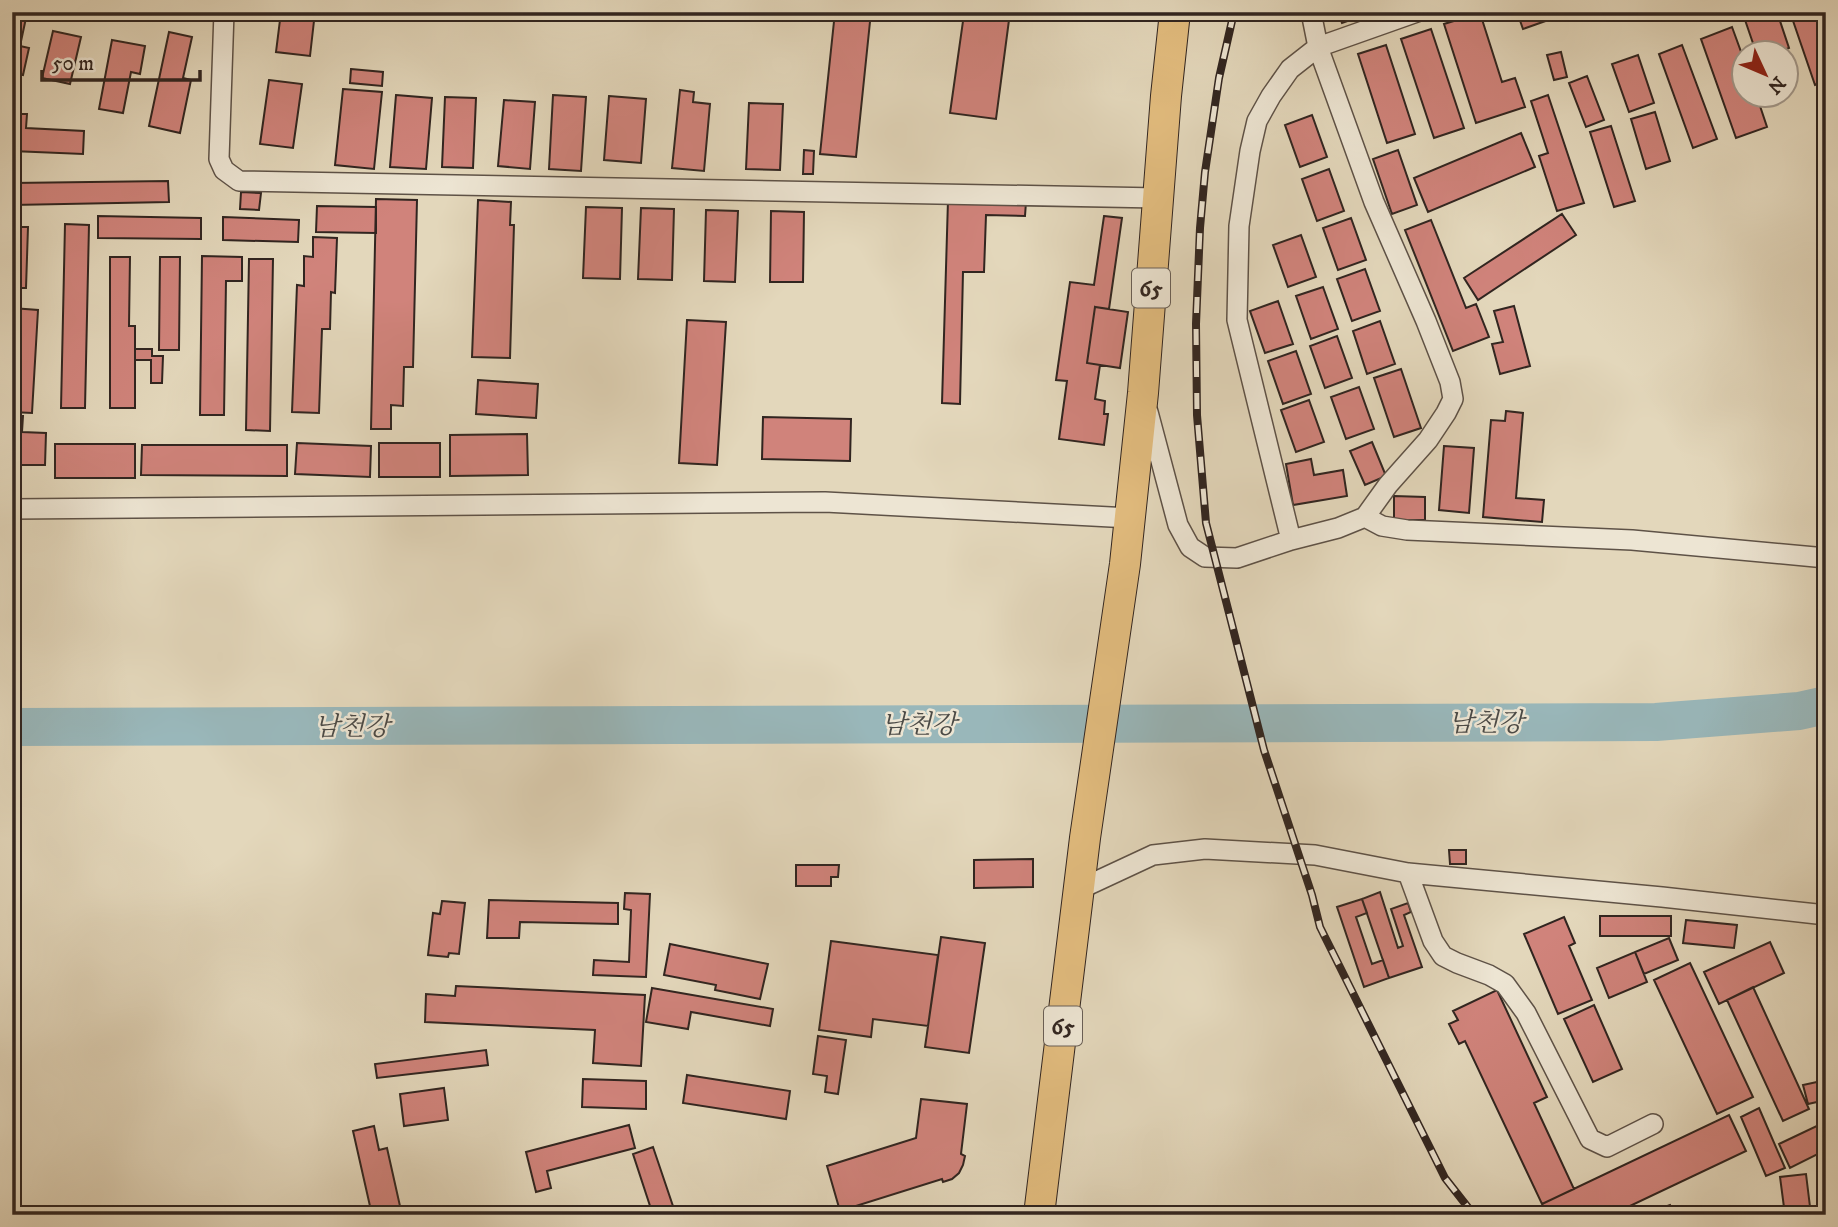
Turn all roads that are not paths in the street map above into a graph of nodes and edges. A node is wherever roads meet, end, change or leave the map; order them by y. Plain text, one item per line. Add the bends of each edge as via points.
1 (224, 12) edge
2 (1175, 12) edge
3 (1311, 12) edge
4 (1417, 12) edge
5 (1318, 47) junction
6 (1158, 198) junction
7 (1143, 393) junction
8 (12, 509) edge
9 (1365, 517) junction
10 (1130, 518) junction
11 (1291, 540) junction
12 (1826, 558) edge
13 (1409, 873) junction
14 (1080, 889) junction
15 (1826, 915) edge
16 (1653, 1124) dead end
17 (1039, 1215) edge

1 - 6 street via 219,159 224,170 239,181
2 - 6 main road, 65
3 - 5 street
4 - 5 street
5 - 9 street via 1453,399 1428,440
5 - 11 street via 1290,69 1257,121 1239,226 1237,320
6 - 7 main road, 65
7 - 10 main road, 65
7 - 11 street via 1178,525 1190,547 1205,557 1237,558
8 - 10 street via 825,502
9 - 11 street
9 - 12 street via 1382,526 1407,530 1632,540
10 - 14 main road, 65
13 - 14 street via 1315,855 1205,849 1153,855
13 - 15 street
13 - 16 street via 1433,941 1443,956 1505,984 1526,1013 1590,1139 1607,1147
14 - 17 main road, 65

